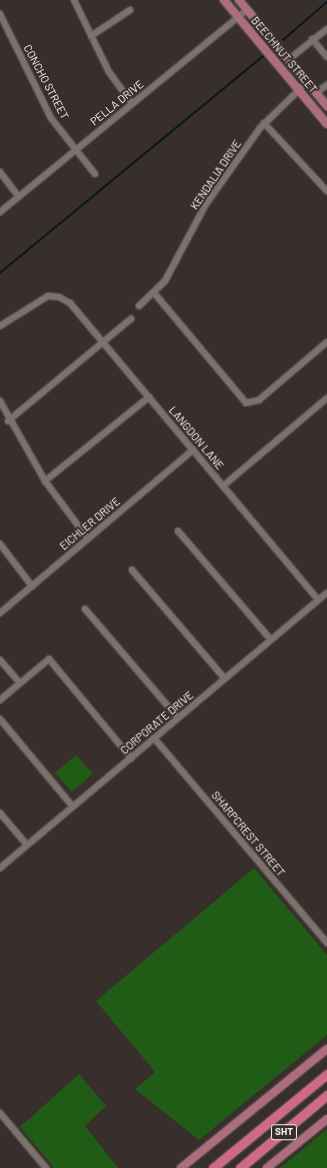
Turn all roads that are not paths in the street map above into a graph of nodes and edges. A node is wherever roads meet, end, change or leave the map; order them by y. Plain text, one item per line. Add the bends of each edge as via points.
1 (74, 0) edge
2 (224, 0) edge
3 (239, 0) edge
4 (130, 10) dead end
5 (247, 10) junction
6 (0, 14) edge
7 (238, 17) junction
8 (327, 29) edge
9 (91, 36) junction
10 (312, 39) junction
11 (327, 57) edge
12 (288, 60) junction
13 (306, 82) junction
14 (327, 85) edge
15 (298, 89) junction
16 (316, 93) junction
17 (132, 104) junction
18 (327, 106) edge
19 (264, 123) junction
20 (327, 124) edge
21 (76, 151) junction
22 (0, 172) edge
23 (95, 174) dead end
24 (327, 191) edge
25 (19, 197) junction
26 (0, 212) edge
27 (155, 294) junction
28 (139, 306) dead end
29 (131, 319) dead end
30 (0, 326) edge
31 (103, 342) junction
32 (327, 342) edge
33 (148, 397) junction
34 (327, 398) edge
35 (0, 401) edge
36 (8, 420) junction
37 (193, 450) junction
38 (45, 481) junction
39 (223, 486) junction
40 (178, 531) dead end
41 (88, 539) junction
42 (0, 544) edge
43 (132, 570) dead end
44 (32, 586) junction
45 (327, 593) edge
46 (318, 600) junction
47 (85, 609) dead end
48 (0, 613) edge
49 (271, 640) junction
50 (0, 660) edge
51 (225, 679) junction
52 (20, 683) junction
53 (0, 700) edge
54 (178, 718) junction
55 (0, 719) edge
56 (154, 738) junction
57 (131, 758) junction
58 (73, 806) junction
59 (0, 813) edge
60 (27, 845) junction
61 (0, 868) edge
62 (327, 943) edge
63 (327, 1049) edge
64 (327, 1074) edge
65 (327, 1095) edge
66 (0, 1112) edge
67 (327, 1119) edge
68 (46, 1168) edge
69 (181, 1168) edge
70 (213, 1168) edge
71 (240, 1168) edge
72 (268, 1168) edge

1 - 9 street
2 - 7 main road, BEECHNUT STREET
3 - 5 main road, BEECHNUT STREET
4 - 9 street
5 - 7 street, PELLA DRIVE
5 - 12 main road, BEECHNUT STREET
6 - 21 street, CONCHO STREET via 47,111
7 - 15 main road, BEECHNUT STREET
7 - 17 street, PELLA DRIVE
8 - 10 street
9 - 17 street via 109,72
10 - 11 street
10 - 12 street
12 - 13 main road, BEECHNUT STREET
13 - 15 street, KENDALIA DRIVE
13 - 16 main road, BEECHNUT STREET
14 - 16 street
15 - 19 street, KENDALIA DRIVE
15 - 20 main road, BEECHNUT STREET
16 - 18 main road, BEECHNUT STREET
17 - 21 street, PELLA DRIVE
19 - 24 street
19 - 27 street, KENDALIA DRIVE via 206,204
21 - 23 street, CONCHO STREET
21 - 25 street, PELLA DRIVE
22 - 25 street
25 - 26 street, PELLA DRIVE
27 - 28 street, KENDALIA DRIVE
27 - 32 street via 246,403 259,400
29 - 31 street
30 - 31 street, LANGDON LANE via 39,300 54,296 70,303
31 - 33 street, LANGDON LANE
31 - 36 street
33 - 37 street, LANGDON LANE
33 - 38 street
34 - 39 street
35 - 36 street
36 - 38 street
37 - 39 street, LANGDON LANE
37 - 41 street, EICHLER DRIVE
38 - 41 street
39 - 46 street, LANGDON LANE
40 - 49 street
41 - 44 street, EICHLER DRIVE
42 - 44 street
43 - 51 street
44 - 48 street, EICHLER DRIVE
45 - 46 street, CORPORATE DRIVE
46 - 49 street, CORPORATE DRIVE
47 - 54 street
49 - 51 street, CORPORATE DRIVE
50 - 52 street
51 - 54 street, CORPORATE DRIVE
52 - 53 street
52 - 57 street via 49,659
54 - 56 street, CORPORATE DRIVE
55 - 58 street
56 - 57 street, CORPORATE DRIVE
56 - 62 street, SHARPCREST STREET
57 - 58 street, CORPORATE DRIVE
58 - 60 street, CORPORATE DRIVE
59 - 60 street
60 - 61 street, CORPORATE DRIVE
63 - 69 main road
64 - 70 highway, SHT
65 - 71 highway, SHT
66 - 68 street
67 - 72 main road

